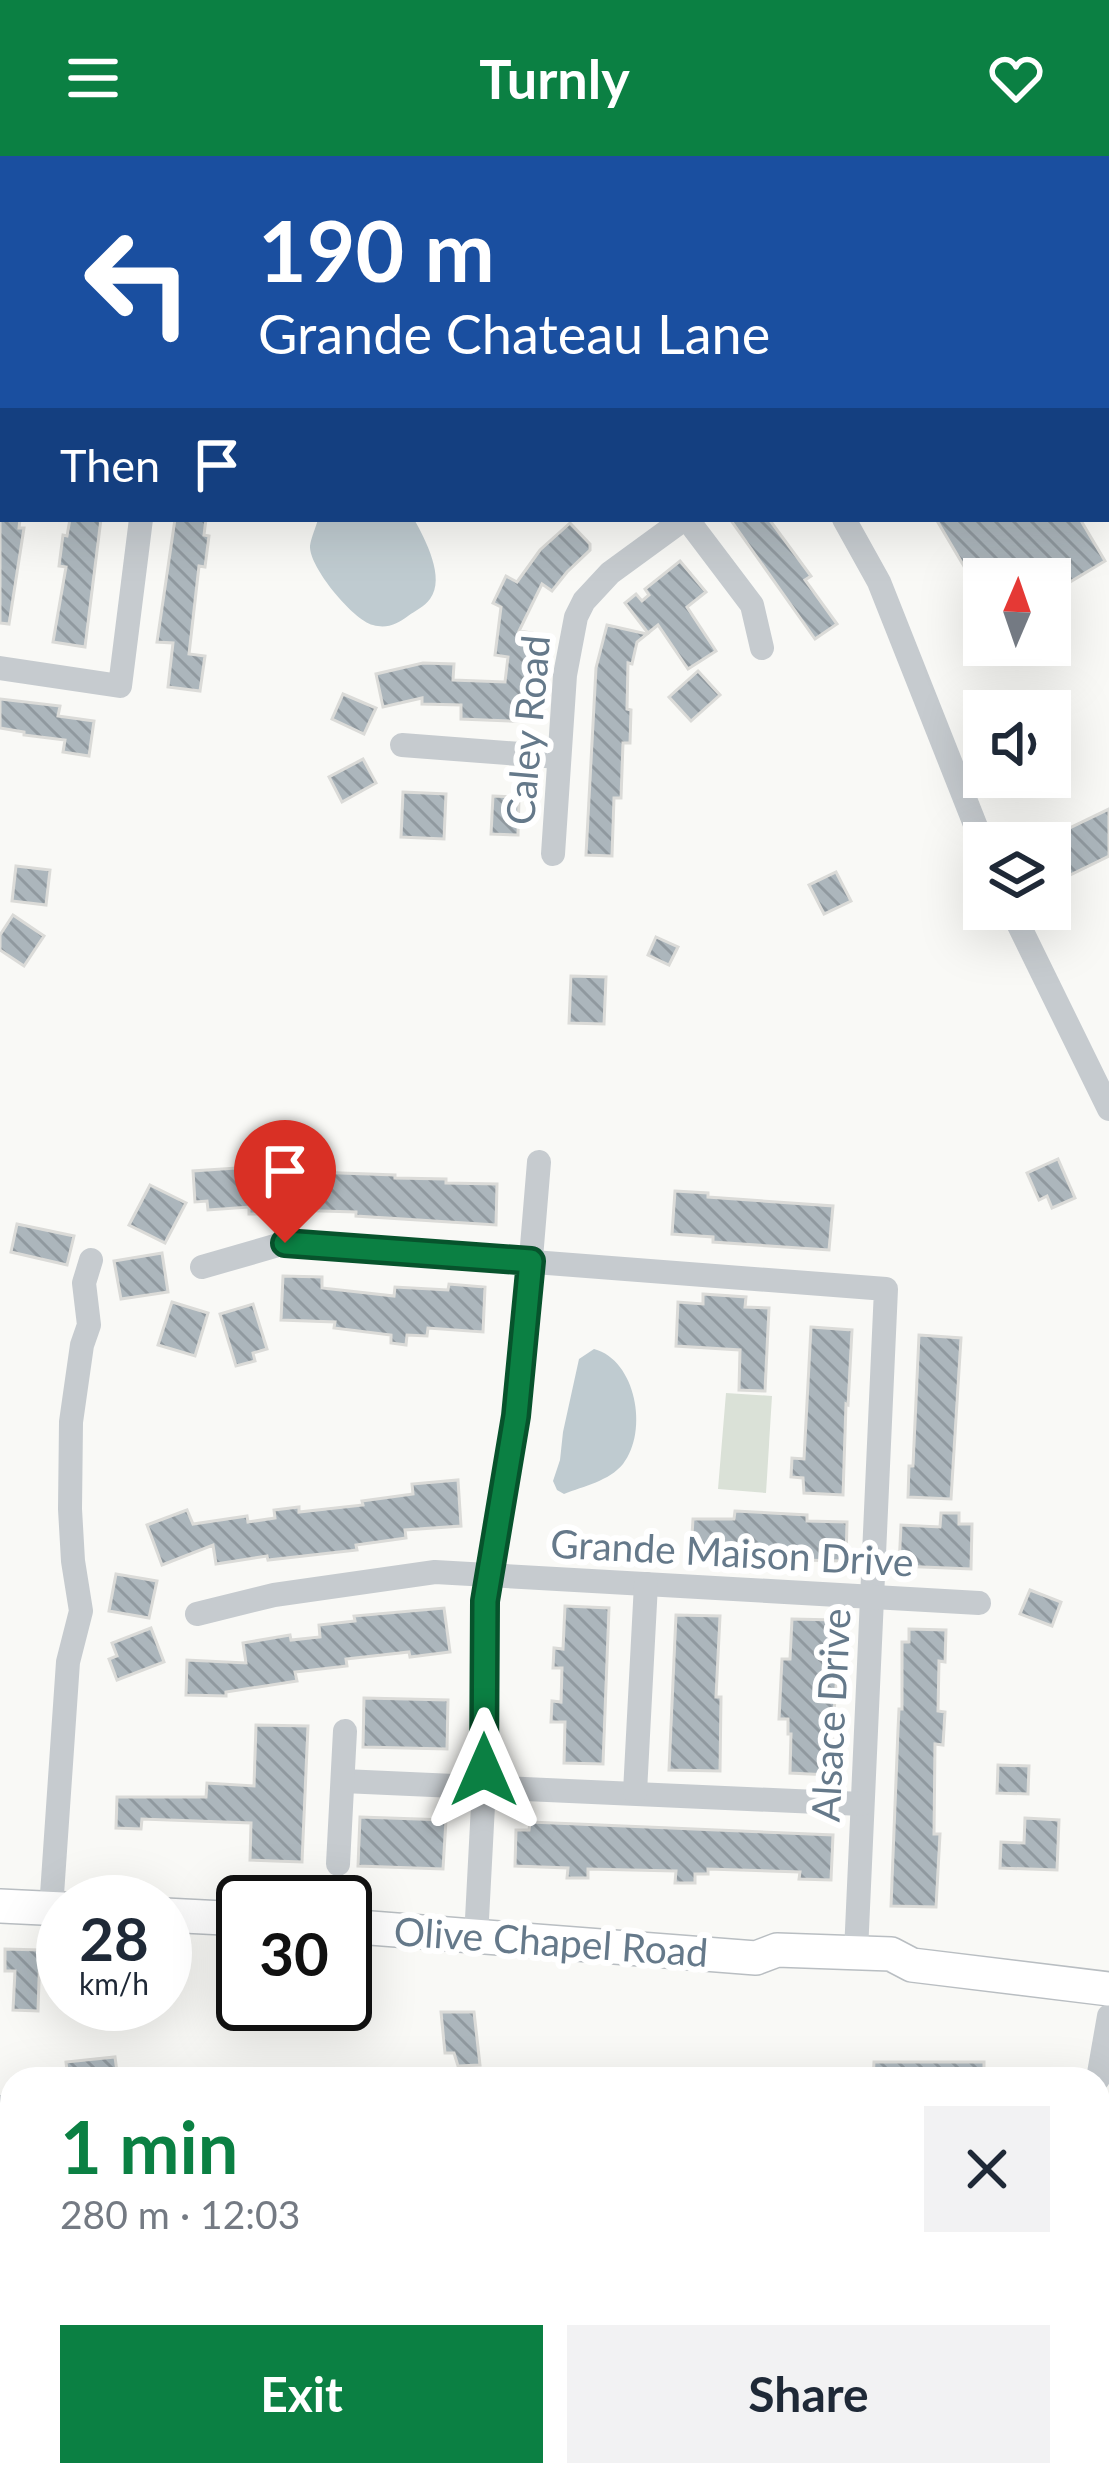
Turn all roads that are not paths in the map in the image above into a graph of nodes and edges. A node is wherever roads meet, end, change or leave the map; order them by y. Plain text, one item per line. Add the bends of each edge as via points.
1 (141, 522) edge
2 (682, 522) edge
3 (688, 522) edge
4 (846, 522) edge
5 (762, 648) dead end
6 (0, 668) edge
7 (402, 745) dead end
8 (559, 757) junction
9 (974, 822) edge
10 (553, 854) dead end
11 (1021, 930) edge
12 (1109, 1108) edge
13 (539, 1162) dead end
14 (91, 1260) dead end
15 (531, 1261) junction
16 (202, 1267) dead end
17 (489, 1574) junction
18 (646, 1584) junction
19 (873, 1597) junction
20 (979, 1603) dead end
21 (197, 1614) dead end
22 (345, 1731) dead end
23 (343, 1781) junction
24 (484, 1786) junction
25 (635, 1792) junction
26 (862, 1804) junction
27 (338, 1864) dead end
28 (59, 1875) edge
29 (0, 1906) edge
30 (36, 1908) edge
31 (372, 1928) edge
32 (476, 1938) junction
33 (856, 1952) junction
34 (756, 1958) junction
35 (912, 1965) junction
36 (1109, 1989) edge
37 (1109, 2016) edge
38 (1099, 2067) edge

1 - 6 street via 120,686
2 - 8 street, Caley Road via 584,601 568,648
3 - 5 street via 752,605
4 - 9 street via 879,582
7 - 8 street
8 - 10 street, Caley Road
11 - 12 street
13 - 15 street
14 - 28 street via 71,1422 81,1611 68,1662
15 - 16 street via 285,1243
15 - 17 street
15 - 19 street, Alsace Drive via 886,1289
17 - 18 street, Grande Maison Drive
17 - 21 street, Grande Maison Drive via 406,1575
17 - 24 street
18 - 19 street, Grande Maison Drive
18 - 25 street
19 - 20 street, Grande Maison Drive
19 - 26 street, Alsace Drive
22 - 23 street
23 - 24 street
23 - 27 street
24 - 25 street
24 - 32 street
25 - 26 street
26 - 33 street, Alsace Drive
29 - 30 main road
31 - 32 main road, Olive Chapel Road
32 - 34 main road, Olive Chapel Road
33 - 34 main road, Olive Chapel Road via 777,1950
33 - 35 main road, Olive Chapel Road
34 - 35 main road, Olive Chapel Road via 777,1971 891,1975
35 - 36 main road, Olive Chapel Road
37 - 38 street

